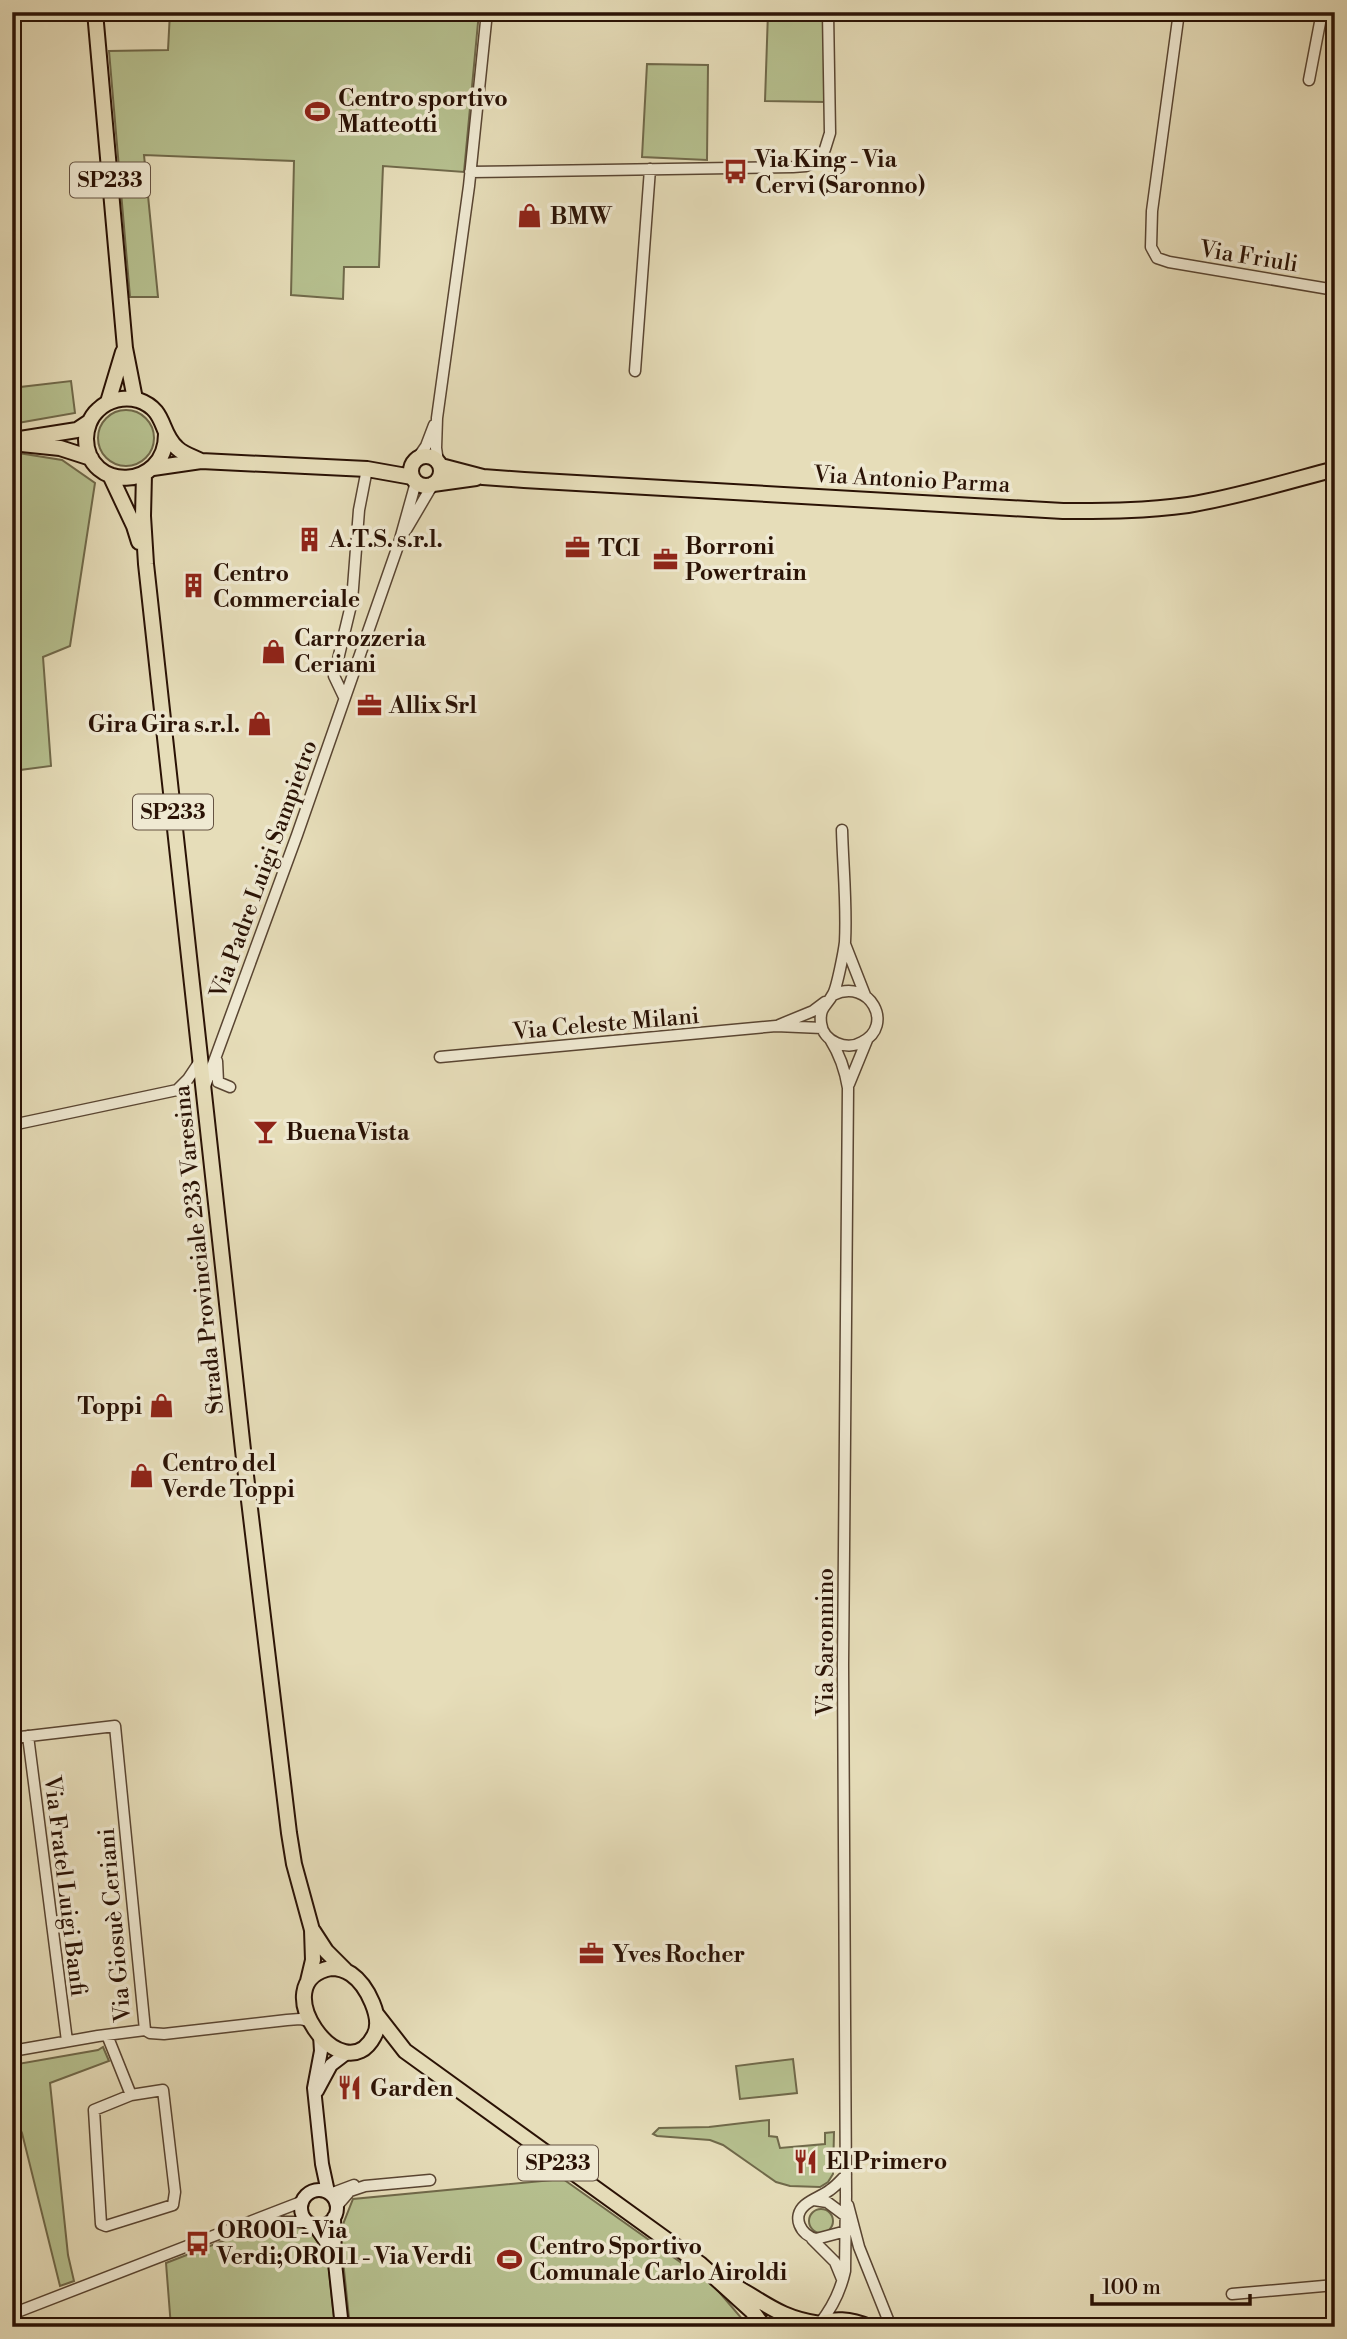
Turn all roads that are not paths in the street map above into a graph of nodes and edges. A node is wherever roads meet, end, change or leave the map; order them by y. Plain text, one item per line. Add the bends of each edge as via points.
1 (95, 12) edge
2 (487, 12) edge
3 (828, 12) edge
4 (1179, 12) edge
5 (1322, 12) edge
6 (1309, 80) dead end
7 (650, 169) junction
8 (470, 172) junction
9 (1335, 290) edge
10 (125, 348) junction
11 (635, 371) dead end
12 (135, 399) junction
13 (108, 402) junction
14 (437, 418) junction
15 (89, 422) junction
16 (166, 434) junction
17 (12, 442) edge
18 (91, 458) junction
19 (416, 460) junction
20 (201, 461) junction
21 (440, 464) junction
22 (367, 469) junction
23 (1335, 469) edge
24 (149, 471) junction
25 (110, 475) junction
26 (483, 477) junction
27 (414, 479) junction
28 (433, 484) junction
29 (399, 543) junction
30 (146, 564) junction
31 (344, 697) junction
32 (842, 830) dead end
33 (845, 944) junction
34 (865, 995) junction
35 (829, 998) junction
36 (776, 1026) junction
37 (822, 1028) junction
38 (830, 1039) junction
39 (867, 1040) junction
40 (217, 1054) junction
41 (440, 1057) dead end
42 (201, 1059) junction
43 (230, 1087) dead end
44 (848, 1087) junction
45 (204, 1089) junction
46 (12, 1125) edge
47 (28, 1736) junction
48 (12, 1738) edge
49 (312, 1930) junction
50 (345, 1970) junction
51 (309, 1981) junction
52 (377, 2015) junction
53 (312, 2022) junction
54 (145, 2030) junction
55 (107, 2035) junction
56 (320, 2035) junction
57 (67, 2041) junction
58 (365, 2047) junction
59 (12, 2051) edge
60 (348, 2052) junction
61 (405, 2052) junction
62 (316, 2094) junction
63 (131, 2095) junction
64 (322, 2164) junction
65 (846, 2175) junction
66 (430, 2180) dead end
67 (313, 2190) junction
68 (814, 2200) junction
69 (301, 2202) junction
70 (332, 2202) junction
71 (251, 2222) junction
72 (311, 2224) junction
73 (849, 2224) junction
74 (812, 2238) junction
75 (335, 2263) junction
76 (711, 2273) junction
77 (843, 2281) junction
78 (1335, 2285) edge
79 (1231, 2294) dead end
80 (12, 2314) edge
81 (818, 2325) edge
82 (342, 2327) edge
83 (764, 2327) edge
84 (869, 2327) edge
85 (891, 2327) edge

1 - 10 main road, SP233
2 - 8 street
3 - 7 street via 830,132 819,161 793,167
4 - 9 street, Via Friuli via 1152,211 1151,247 1157,258
5 - 6 street
7 - 8 street
7 - 11 street
8 - 14 street
10 - 12 main road, SP233
10 - 13 main road, SP233
12 - 13 main road
12 - 16 main road via 153,409
13 - 15 main road, SP233
14 - 19 street
14 - 21 street
15 - 17 main road via 77,430
15 - 18 main road via 86,435
16 - 20 main road via 176,448
16 - 24 main road, SP233 via 162,456
17 - 18 main road via 60,448
18 - 25 main road, SP233
19 - 21 main road via 426,456
19 - 22 main road
19 - 27 main road via 411,469
20 - 22 main road
20 - 24 main road
21 - 26 main road, Via Antonio Parma
21 - 28 main road via 439,479
22 - 27 main road
22 - 31 street via 352,601 334,676
23 - 26 main road, Via Antonio Parma via 1188,505 1099,511
24 - 25 main road via 123,478
24 - 30 main road, Strada Provinciale 233 Varesina / SP233 via 143,489
25 - 30 main road, Strada Provinciale 233 Varesina / SP233
26 - 28 main road, Via Antonio Parma
27 - 28 main road via 424,486
27 - 29 street, Via Padre Luigi Sampietro
28 - 29 street, Via Padre Luigi Sampietro
29 - 31 street, Via Padre Luigi Sampietro
30 - 42 main road, Strada Provinciale 233 Varesina / SP233
31 - 40 street, Via Padre Luigi Sampietro
32 - 33 street, Via Saronnino
33 - 34 street, Via Saronnino
33 - 35 street, Via Saronnino
34 - 35 street via 848,990
34 - 39 street, Via Saronnino via 877,1021
35 - 36 street via 813,1012
35 - 37 street, Via Saronnino via 821,1012
36 - 37 street
36 - 41 street, Via Celeste Milani
37 - 38 street, Via Saronnino
38 - 39 street via 852,1046
38 - 44 street, Via Saronnino via 839,1053
39 - 44 street, Via Saronnino
40 - 43 street via 218,1082
40 - 45 street, Via Padre Luigi Sampietro
42 - 45 main road, Strada Provinciale 233 Varesina / SP233
42 - 46 street via 177,1090
44 - 65 street, Via Saronnino via 843,1665
45 - 49 main road, Strada Provinciale 233 Varesina / SP233 via 289,1833
47 - 48 street
47 - 54 street, Via Giosuè Ceriani via 115,1726
47 - 57 street, Via Fratel Luigi Banfi
49 - 50 main road, SP233
49 - 51 main road, SP233
50 - 51 main road via 325,1969
50 - 52 main road, SP233 via 360,1983
51 - 53 main road, SP233 via 303,2003
52 - 58 main road via 375,2035
52 - 61 main road, SP233
53 - 54 street via 286,2020 164,2034
53 - 56 main road, SP233
54 - 55 street, Via Giosuè Ceriani
55 - 57 street, Via Giosuè Ceriani
55 - 63 street
56 - 60 main road, SP233 via 333,2049
56 - 62 street
57 - 59 street, Via Giosuè Ceriani
58 - 60 main road, SP233
58 - 61 main road, SP233 via 386,2046
60 - 62 street via 331,2065
61 - 76 main road, SP233
62 - 64 street
63 - 63 street via 94,2110 101,2224 106,2226 173,2205 163,2090
64 - 67 street
64 - 70 street
65 - 68 street
65 - 73 street, Via Saronnino
66 - 70 street via 365,2186
67 - 69 street
67 - 70 street
68 - 73 street via 827,2202
68 - 74 street via 802,2208 798,2221
69 - 71 street
69 - 72 street via 301,2213
70 - 72 street via 326,2224
70 - 75 street
71 - 72 street
71 - 80 street
72 - 75 street
73 - 74 street via 820,2239
73 - 77 street, Via Saronnino
73 - 85 street, Via Saronnino
74 - 77 street via 835,2262
75 - 82 street
76 - 81 main road, SP233 via 783,2316
76 - 83 main road, SP233
77 - 81 street, Via Saronnino
78 - 79 street
81 - 84 main road, SP233 via 845,2320

